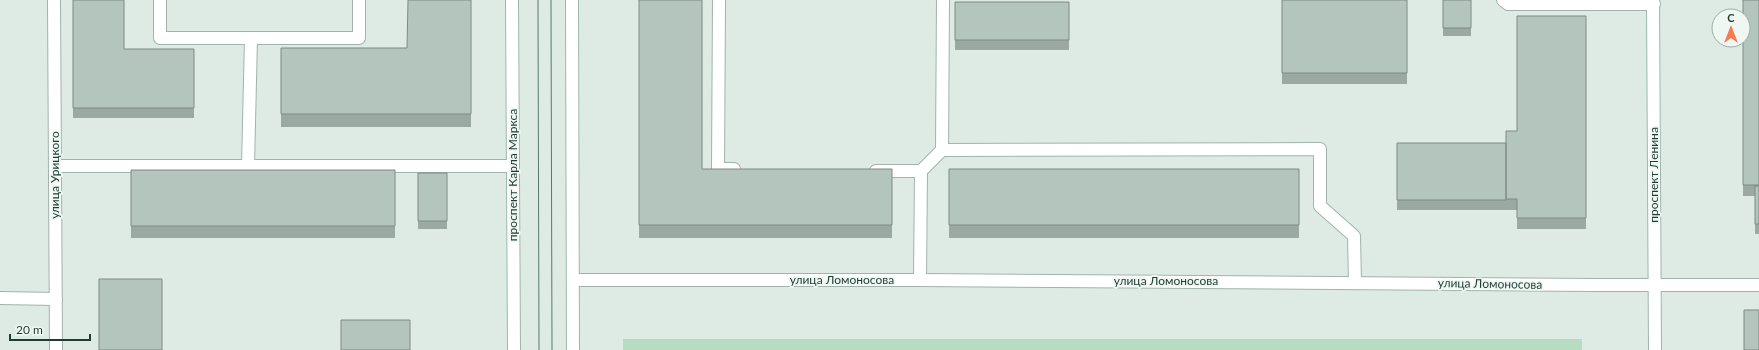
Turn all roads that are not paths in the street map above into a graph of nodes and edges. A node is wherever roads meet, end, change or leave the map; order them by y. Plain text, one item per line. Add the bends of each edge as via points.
1 (54, 0) edge
2 (160, 0) edge
3 (359, 0) edge
4 (512, 0) edge
5 (572, 0) edge
6 (719, 0) edge
7 (943, 0) edge
8 (1503, 0) edge
9 (1653, 2) edge
10 (251, 38) junction
11 (942, 150) junction
12 (55, 166) junction
13 (248, 166) junction
14 (513, 166) junction
15 (749, 169) edge
16 (866, 170) edge
17 (921, 171) junction
18 (573, 280) junction
19 (920, 280) junction
20 (1355, 283) junction
21 (1654, 285) junction
22 (1759, 285) edge
23 (0, 298) edge
24 (56, 299) junction
25 (56, 350) edge
26 (514, 350) edge
27 (573, 350) edge
28 (1655, 350) edge

1 - 12 street, улица Урицкого
2 - 10 street via 160,38
3 - 10 street via 359,38
4 - 14 street, проспект Карла Маркса
5 - 18 street
6 - 15 street via 718,169
7 - 11 street
8 - 9 street via 1508,4
9 - 21 street, проспект Ленина
10 - 13 street
11 - 17 street
11 - 20 street via 1320,148 1320,206 1354,236
12 - 13 street
12 - 24 street, улица Урицкого
13 - 14 street
14 - 26 street, проспект Карла Маркса
16 - 17 street
17 - 19 street
18 - 19 street, улица Ломоносова
18 - 27 street
19 - 20 street, улица Ломоносова
20 - 21 street, улица Ломоносова
21 - 22 street, улица Ломоносова
21 - 28 street, проспект Ленина
23 - 24 street
24 - 25 street, улица Урицкого

